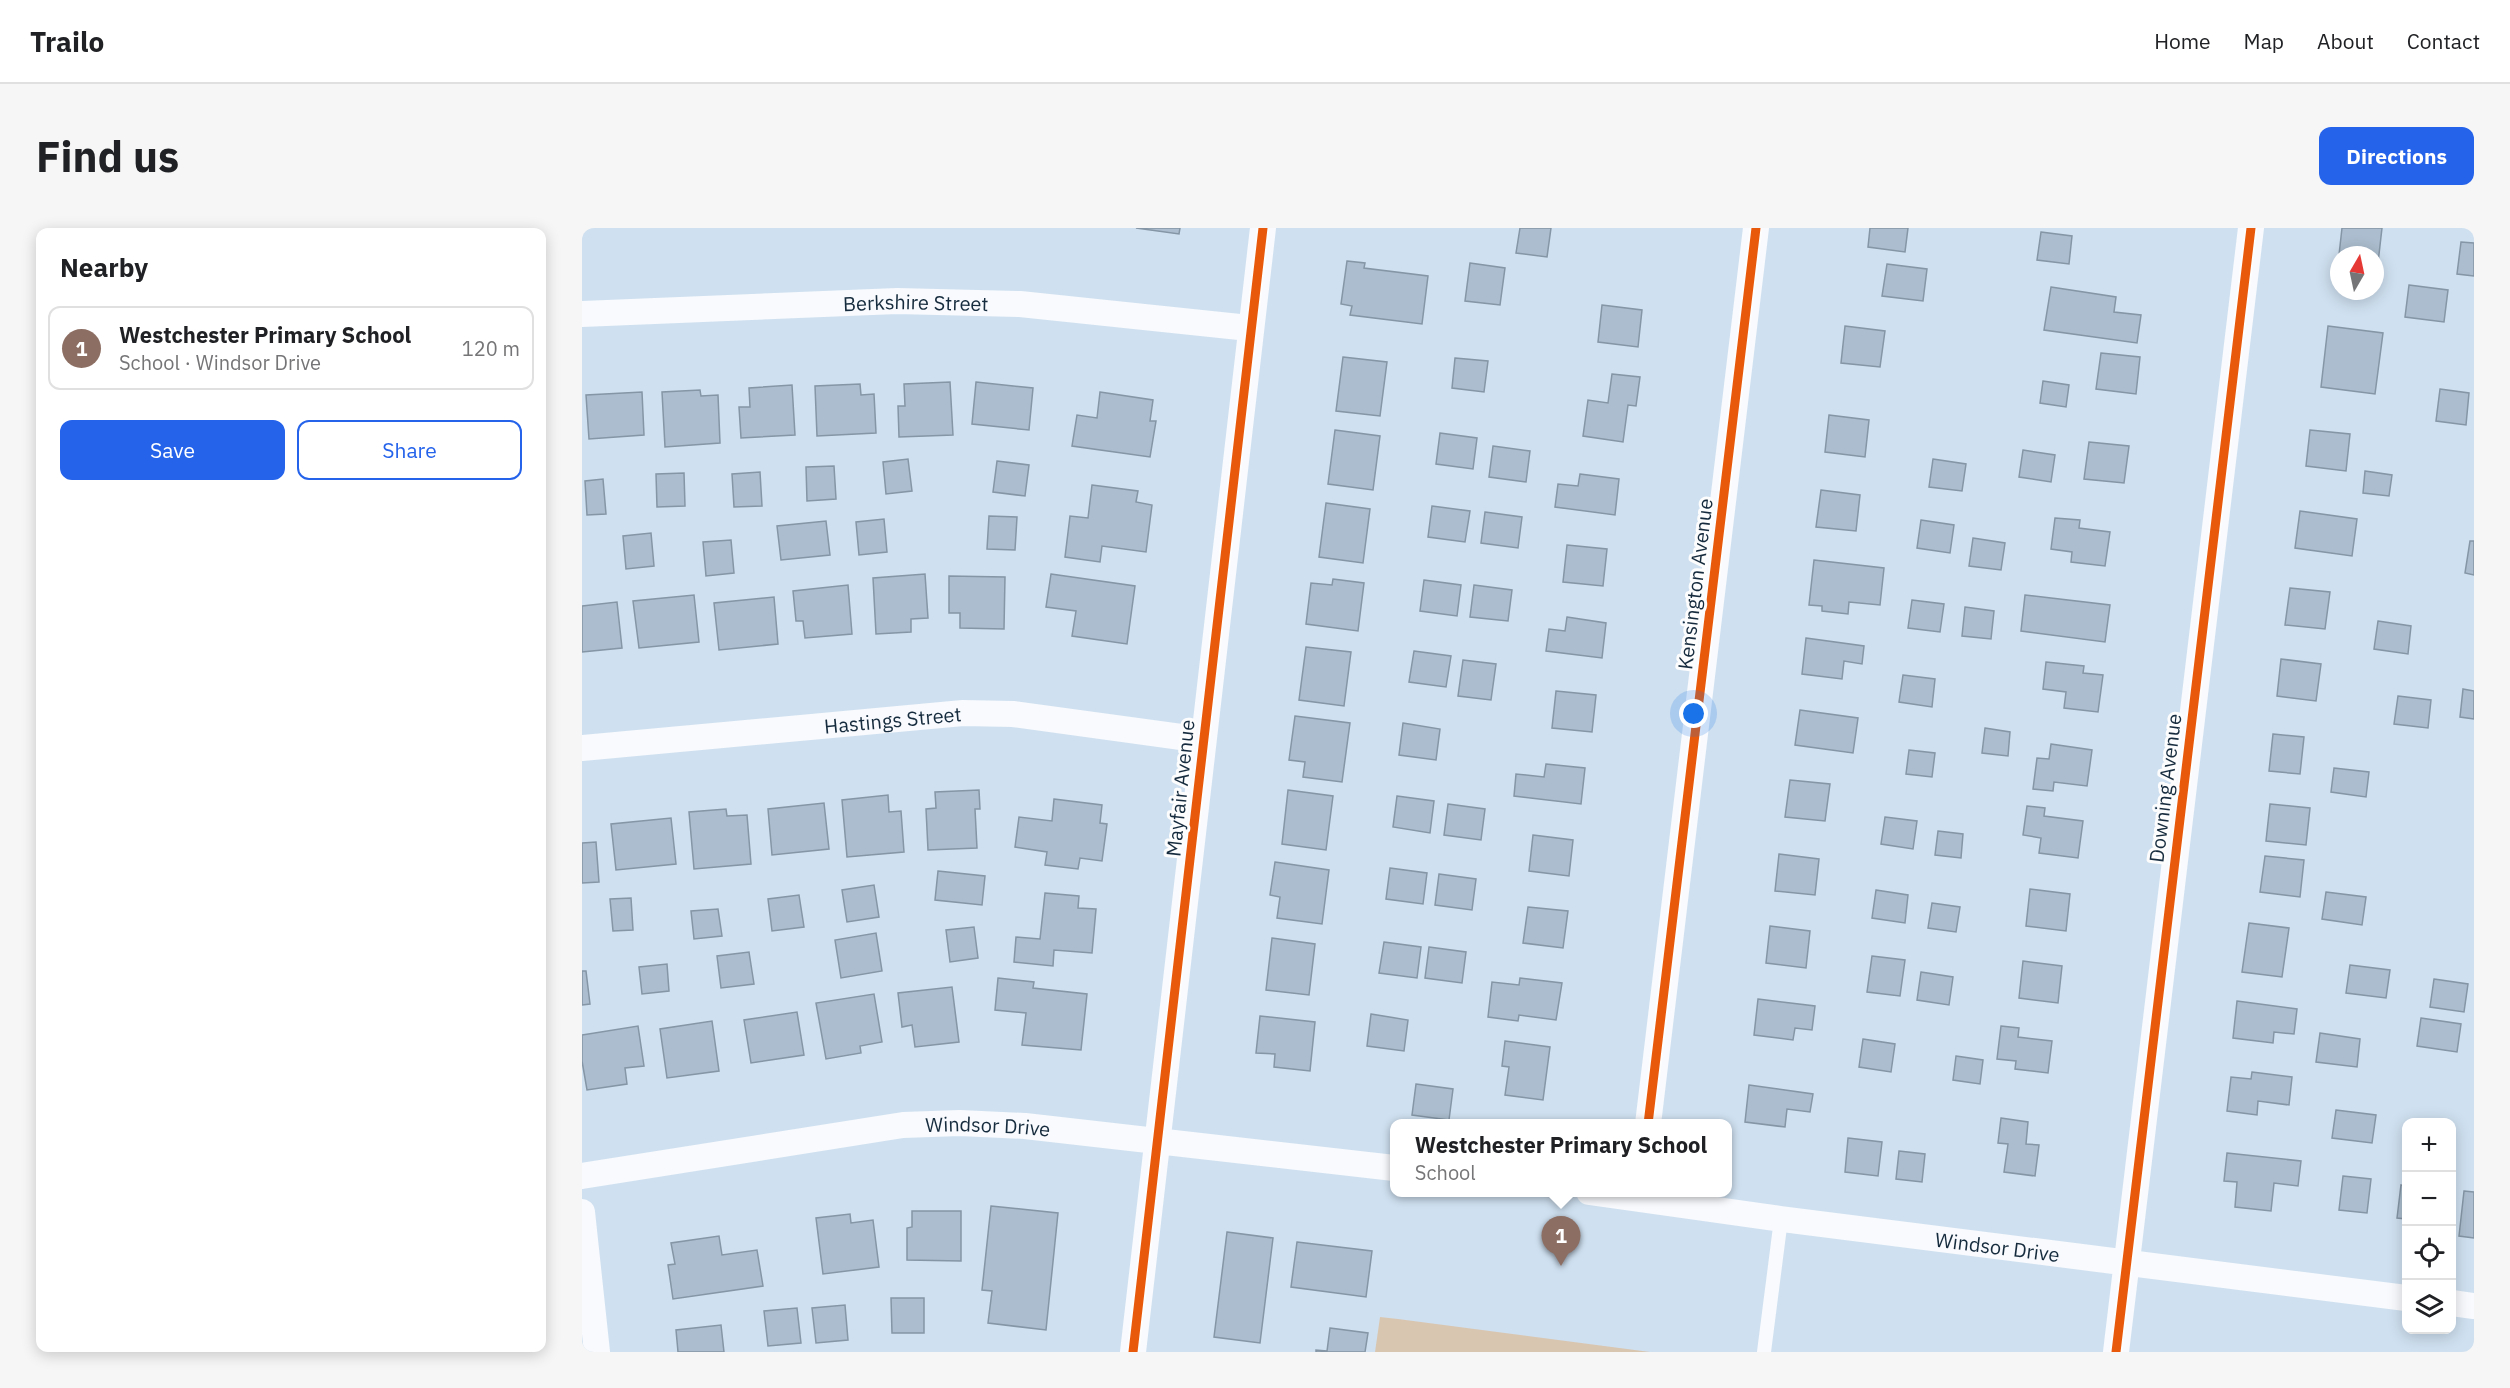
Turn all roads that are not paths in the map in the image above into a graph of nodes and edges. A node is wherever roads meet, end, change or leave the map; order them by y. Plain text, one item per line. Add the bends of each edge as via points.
1 (1263, 228) edge
2 (1756, 228) edge
3 (2251, 228) edge
4 (582, 314) edge
5 (1249, 328) junction
6 (1203, 740) junction
7 (582, 748) edge
8 (1649, 1119) edge
9 (1158, 1140) junction
10 (1390, 1167) edge
11 (582, 1176) edge
12 (1646, 1197) edge
13 (582, 1212) edge
14 (1781, 1219) junction
15 (2127, 1262) junction
16 (2402, 1297) edge
17 (2456, 1304) edge
18 (2474, 1306) edge
19 (597, 1352) edge
20 (1134, 1352) edge
21 (1764, 1352) edge
22 (2116, 1352) edge

1 - 5 street, Mayfair Avenue
2 - 8 street, Kensington Avenue
3 - 15 street, Downing Avenue
4 - 5 street, Berkshire Street via 897,302 1009,303
5 - 6 street, Mayfair Avenue
6 - 7 street, Hastings Street via 1013,714 963,713
6 - 9 street, Mayfair Avenue
9 - 10 street, Windsor Drive
9 - 11 street, Windsor Drive via 1025,1126 930,1123
9 - 20 street, Mayfair Avenue
12 - 14 street, Windsor Drive
13 - 19 street
14 - 15 street, Windsor Drive
14 - 21 lane
15 - 16 street, Windsor Drive
15 - 22 street, Downing Avenue
17 - 18 street

